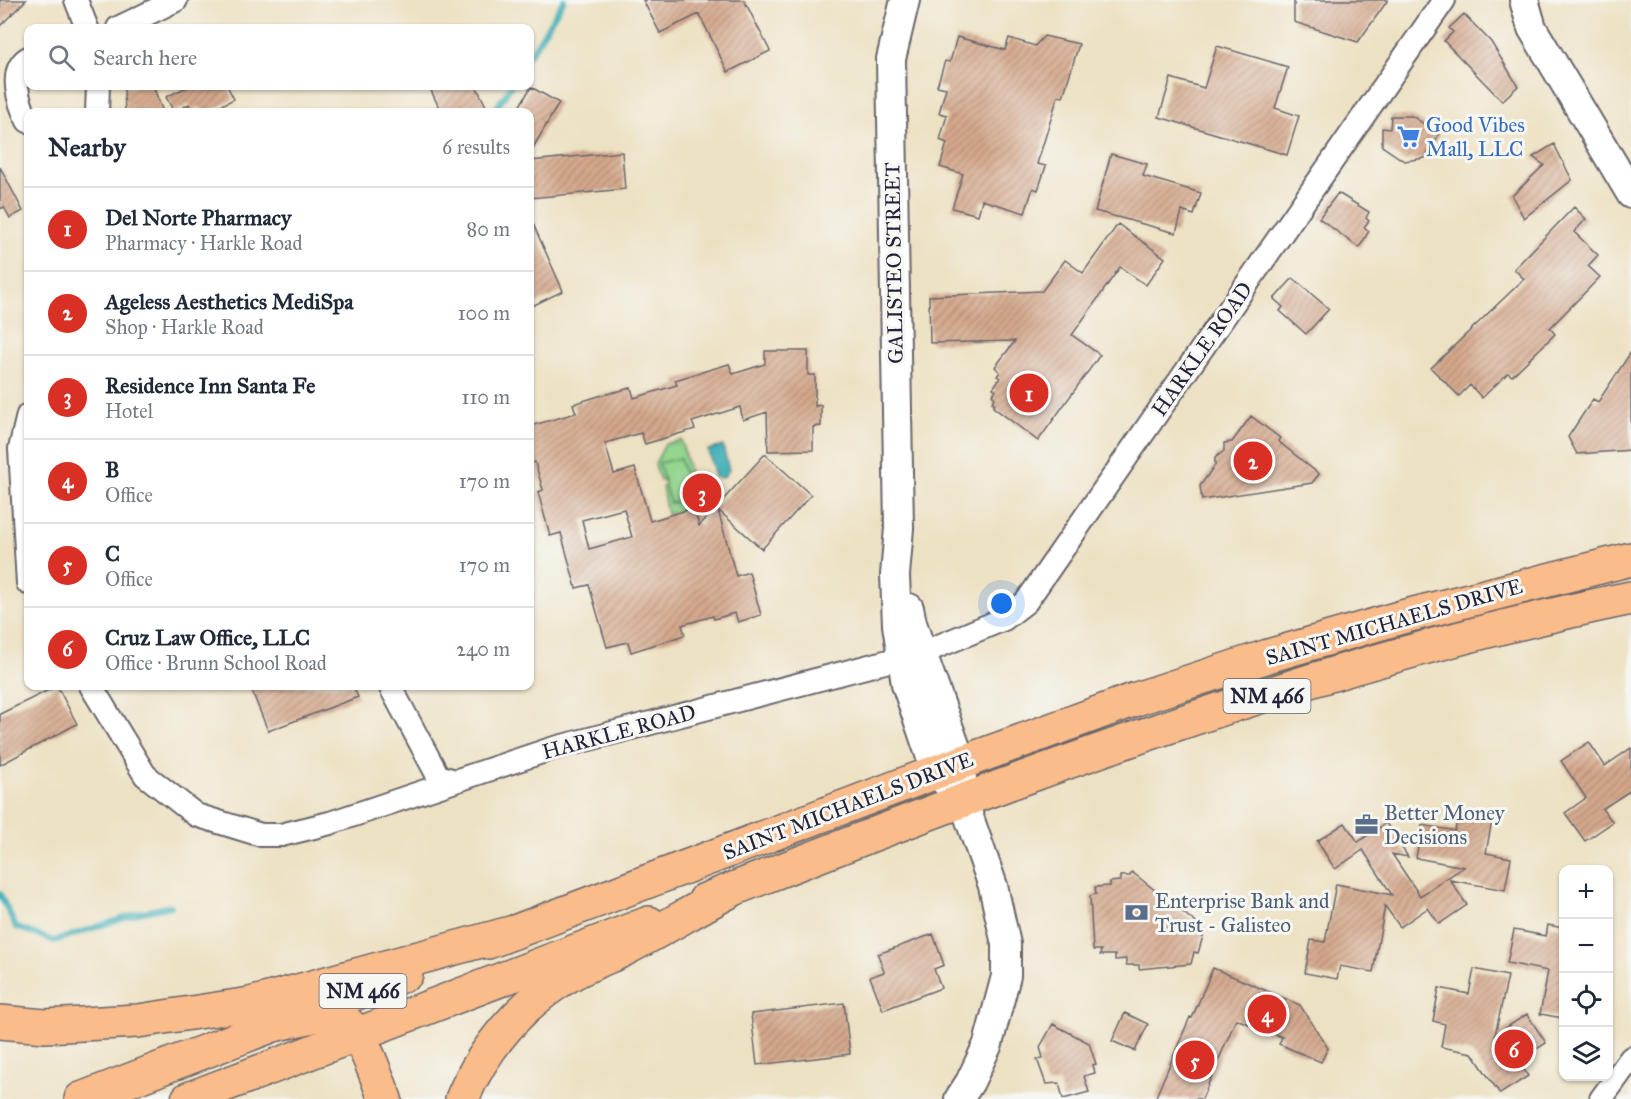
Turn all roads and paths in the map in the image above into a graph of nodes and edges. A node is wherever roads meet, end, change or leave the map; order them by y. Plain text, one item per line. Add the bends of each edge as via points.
1 (76, 0) edge
2 (176, 0) edge
3 (904, 0) edge
4 (1444, 0) edge
5 (1504, 0) edge
6 (1524, 0) edge
7 (85, 24) edge
8 (126, 24) edge
9 (1532, 28) junction
10 (24, 61) edge
11 (98, 90) edge
12 (24, 108) edge
13 (97, 108) edge
14 (1631, 194) edge
15 (24, 432) edge
16 (24, 516) edge
17 (1631, 559) edge
18 (1631, 598) edge
19 (911, 655) junction
20 (93, 690) edge
21 (392, 690) edge
22 (949, 767) junction
23 (455, 782) junction
24 (963, 800) junction
25 (732, 890) junction
26 (514, 932) junction
27 (0, 1022) edge
28 (278, 1024) junction
29 (357, 1035) junction
30 (1631, 1058) edge
31 (81, 1099) edge
32 (188, 1099) edge
33 (385, 1099) edge
34 (462, 1099) edge
35 (959, 1099) edge
36 (1600, 1099) edge

1 - 7 street
2 - 8 street
3 - 19 street, GALISTEO STREET via 891,59 899,528 895,575
4 - 19 street, HARKLE ROAD via 1026,602 986,628
5 - 9 street
6 - 9 street
9 - 14 street
10 - 12 street via 17,75
11 - 13 street
15 - 16 street via 20,449
17 - 22 main road, SAINT MICHAELS DRIVE / NM 466 via 1413,614 1269,656
18 - 24 main road, SAINT MICHAELS DRIVE / NM 466 via 1542,618 1312,682
19 - 22 street, GALISTEO STREET
19 - 23 street, HARKLE ROAD via 551,749
20 - 23 street, HARKLE ROAD via 145,775 196,815 261,835 281,835 330,823
21 - 23 street via 438,776
22 - 24 street, GALISTEO STREET
22 - 26 main road, SAINT MICHAELS DRIVE / NM 466
24 - 25 main road, SAINT MICHAELS DRIVE / NM 466
24 - 35 street, GALISTEO STREET via 993,886 1006,944 1006,976 988,1044
25 - 29 main road, SAINT MICHAELS DRIVE / NM 466
25 - 34 main road via 552,986 500,1036
26 - 27 main road via 250,1004 138,1021 45,1026
26 - 28 main road, SAINT MICHAELS DRIVE / NM 466
28 - 29 main road via 330,1015 351,1024
28 - 31 main road, SAINT MICHAELS DRIVE / NM 466
29 - 32 main road, SAINT MICHAELS DRIVE / NM 466
29 - 33 main road
30 - 36 street

